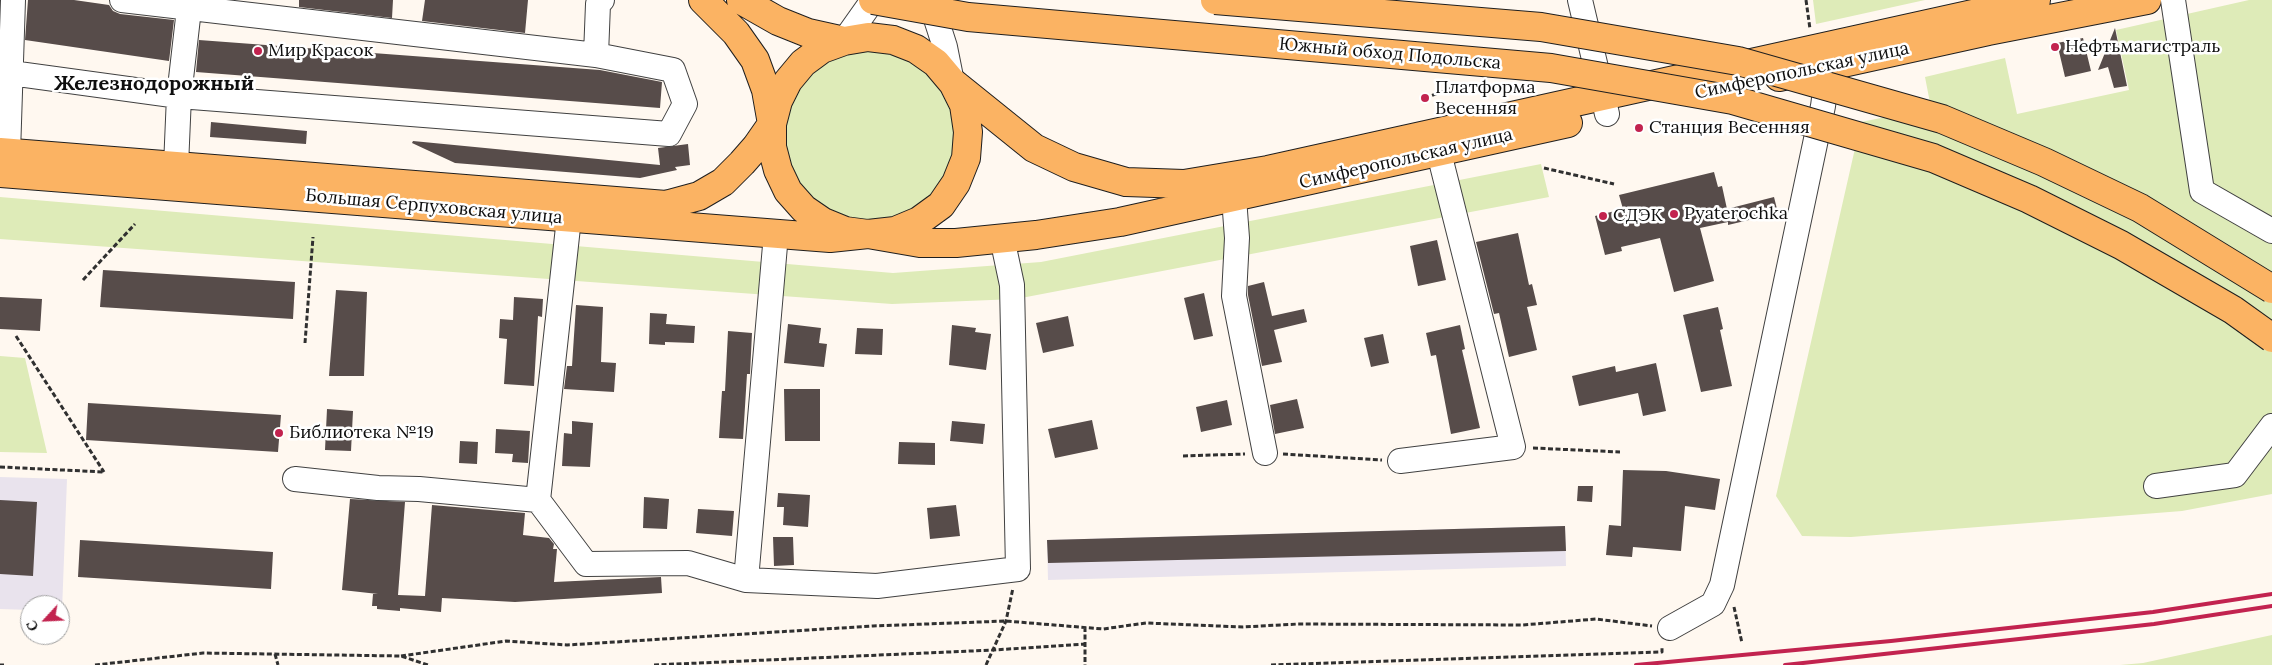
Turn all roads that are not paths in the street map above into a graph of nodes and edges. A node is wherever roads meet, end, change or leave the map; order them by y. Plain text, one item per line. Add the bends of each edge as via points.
1 (13, 0) edge
2 (122, 0) edge
3 (703, 0) edge
4 (741, 0) edge
5 (873, 0) edge
6 (930, 0) edge
7 (1215, 0) edge
8 (1580, 0) edge
9 (2036, 0) edge
10 (2147, 0) edge
11 (2173, 0) edge
12 (596, 1) edge
13 (188, 5) edge
14 (844, 41) junction
15 (596, 55) junction
16 (1822, 67) junction
17 (11, 74) junction
18 (952, 82) junction
19 (180, 96) junction
20 (1604, 105) junction
21 (772, 124) junction
22 (1439, 153) junction
23 (3, 159) edge
24 (176, 166) junction
25 (1234, 198) junction
26 (569, 218) junction
27 (2272, 231) edge
28 (776, 234) junction
29 (868, 234) junction
30 (1002, 238) junction
31 (2272, 289) edge
32 (2272, 338) edge
33 (2272, 426) edge
34 (1265, 453) road end
35 (1400, 461) road end
36 (296, 479) dead end
37 (2156, 486) dead end
38 (538, 500) junction
39 (746, 580) junction
40 (1663, 643) road end

1 - 17 street
2 - 13 street
3 - 21 main road via 736,33 755,60 766,90
4 - 14 main road via 808,33
5 - 14 street
5 - 32 main road, Южный обход Подольска, bridge via 968,17 1551,68 1733,100 1933,158 2029,199 2121,245 2233,310
6 - 18 street
7 - 31 main road, bridge via 1541,27 1738,60 1942,119 2044,162 2140,208
8 - 20 street
9 - 20 main road, Симферопольская улица
10 - 16 main road, Симферопольская улица
11 - 27 street via 2202,191
12 - 15 street
13 - 15 street
13 - 19 street
14 - 18 main road via 868,37 893,40 916,49 936,63
14 - 21 main road via 822,49 798,69 778,101
15 - 19 street via 673,70 685,104 669,134
16 - 20 main road, Симферопольская улица
16 - 40 street via 1826,84 1823,106 1722,585 1714,604
17 - 19 street
17 - 23 street
18 - 20 main road, Симферопольская улица via 1034,148 1074,167 1126,182 1184,184
18 - 29 main road via 964,106 968,132 966,158 956,183 940,205 919,221 895,231
19 - 24 street
20 - 22 main road, Симферопольская улица
21 - 24 main road, Большая Серпуховская улица via 756,147 723,182 699,196 666,205
21 - 29 main road via 772,147 788,191 804,209 823,222 845,231
22 - 25 main road, Симферопольская улица
22 - 35 street via 1513,447
23 - 24 main road, Большая Серпуховская улица
23 - 26 main road, Большая Серпуховская улица
25 - 30 main road, Симферопольская улица via 1120,222
25 - 34 street via 1237,230 1234,296
26 - 28 main road, Большая Серпуховская улица
26 - 38 street
28 - 29 main road, Большая Серпуховская улица via 830,238
28 - 39 street
29 - 30 main road, Симферопольская улица via 920,243
30 - 39 street via 1012,285 1018,569 877,586
33 - 37 street via 2235,475
36 - 38 street
38 - 39 street via 586,564 688,563

